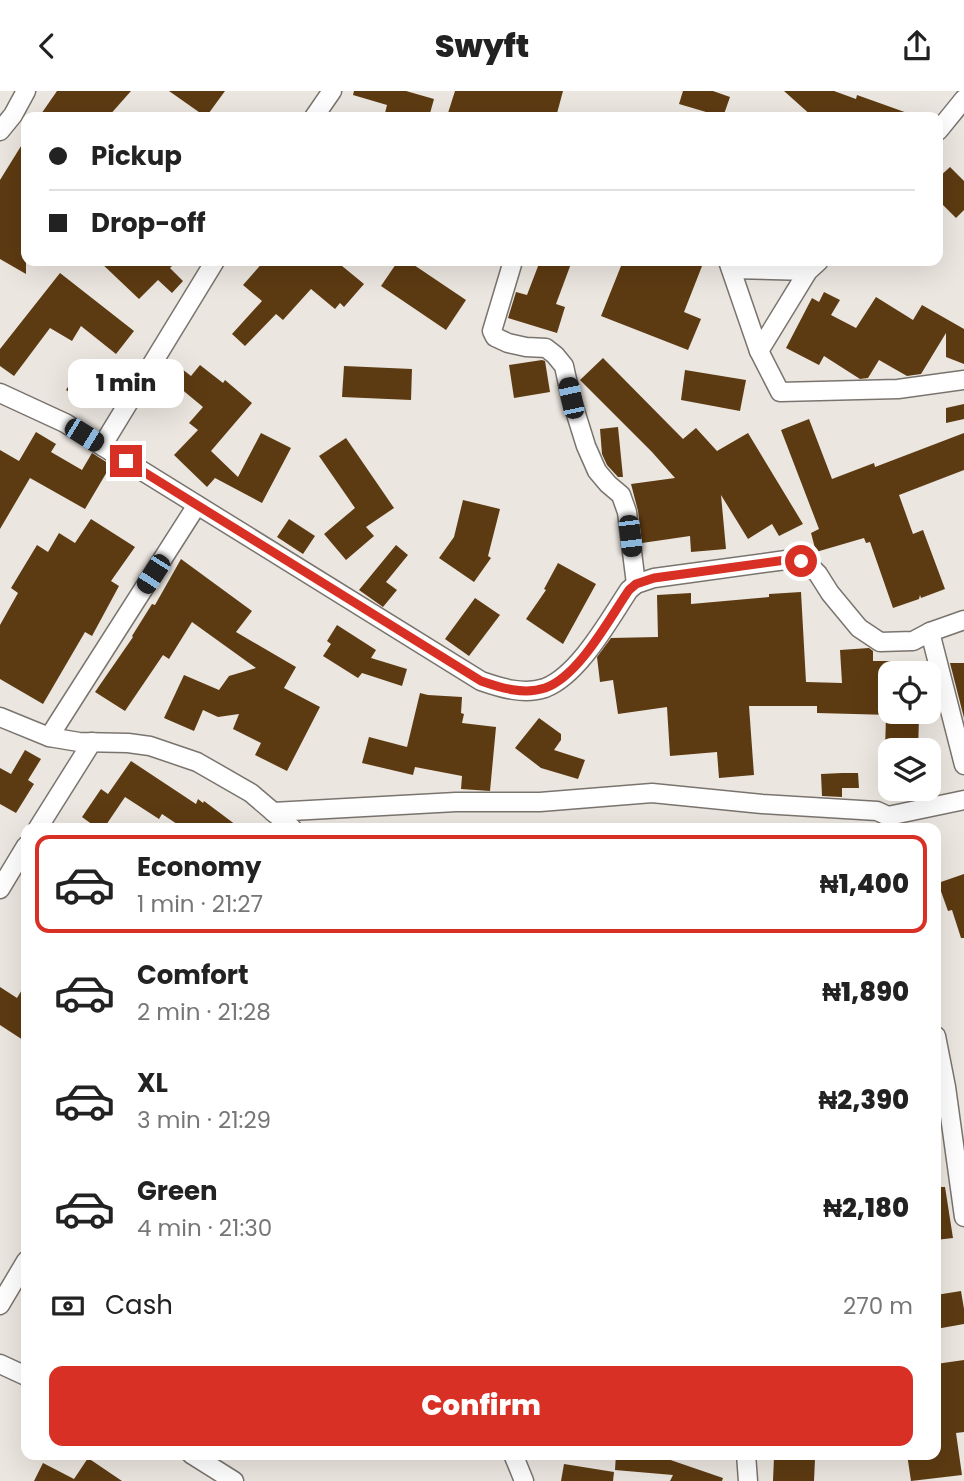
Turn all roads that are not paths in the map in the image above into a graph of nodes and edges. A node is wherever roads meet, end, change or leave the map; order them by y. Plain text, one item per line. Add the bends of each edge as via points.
1 (26, 91) edge
2 (332, 91) edge
3 (964, 99) edge
4 (317, 112) edge
5 (943, 125) edge
6 (0, 131) edge
7 (212, 266) edge
8 (512, 266) edge
9 (729, 266) edge
10 (814, 266) edge
11 (759, 351) junction
12 (964, 380) edge
13 (0, 393) edge
14 (102, 446) junction
15 (197, 505) junction
16 (636, 584) junction
17 (964, 620) edge
18 (930, 632) junction
19 (0, 717) edge
20 (49, 737) junction
21 (92, 742) junction
22 (964, 765) edge
23 (964, 800) edge
24 (273, 812) junction
25 (891, 822) edge
26 (41, 823) edge
27 (286, 823) edge
28 (21, 854) edge
29 (0, 889) edge
30 (941, 1077) edge
31 (964, 1217) edge
32 (21, 1269) edge
33 (0, 1305) edge
34 (0, 1364) edge
35 (21, 1374) edge
36 (202, 1460) edge
37 (515, 1460) edge
38 (746, 1460) edge
39 (234, 1481) edge
40 (524, 1481) edge
41 (748, 1481) edge

1 - 6 street
2 - 4 street
3 - 5 street
7 - 14 street
8 - 16 street via 492,331 508,343 546,348 564,366 597,471 621,495 627,512
9 - 11 street
10 - 11 street
11 - 12 street via 780,392 898,389
13 - 14 street
14 - 15 street
15 - 16 street via 499,688 543,689 563,678
15 - 20 street
16 - 18 street via 772,561 801,561 818,574 859,628 880,642 913,641
17 - 18 street
18 - 22 street
19 - 20 street
20 - 21 street
21 - 24 street via 150,746 197,762 251,793
21 - 26 street
23 - 25 street
24 - 25 street via 652,793 877,811
24 - 27 street
28 - 29 street
30 - 31 street
32 - 33 street
34 - 35 street
36 - 39 street
37 - 40 street
38 - 41 street

